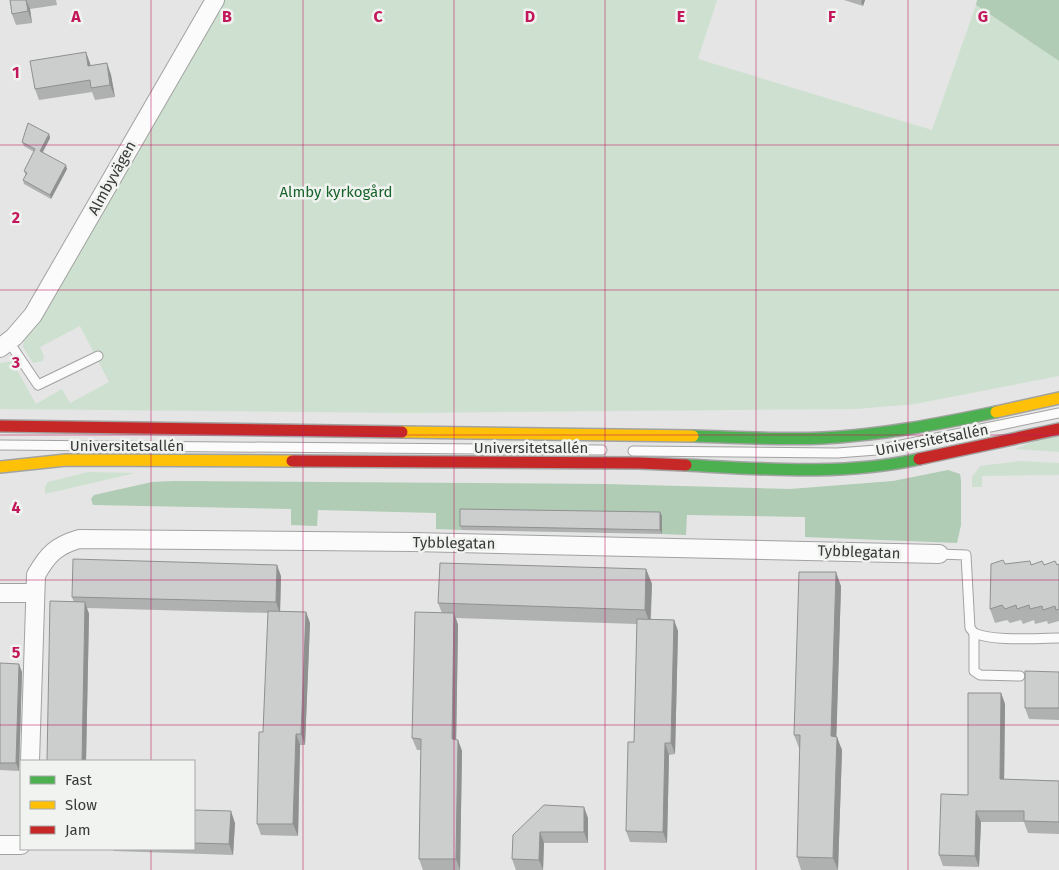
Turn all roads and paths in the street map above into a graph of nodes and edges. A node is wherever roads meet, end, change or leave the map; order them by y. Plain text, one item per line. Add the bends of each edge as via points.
1 (215, 0) edge
2 (4, 345) edge
3 (98, 356) dead end
4 (1059, 398) edge
5 (1059, 413) edge
6 (0, 426) edge
7 (1059, 429) edge
8 (0, 445) edge
9 (607, 450) dead end
10 (627, 450) dead end
11 (0, 468) edge
12 (939, 554) joint
13 (0, 593) edge
14 (34, 593) junction
15 (974, 633) junction
16 (1059, 638) edge
17 (1020, 676) dead end
18 (30, 760) edge
19 (0, 845) edge
20 (20, 846) edge

1 - 2 street, Almbyvägen via 33,315
2 - 3 lane via 38,385
4 - 6 main road, Universitetsallén via 942,423 874,434 820,438
5 - 10 lane via 877,450 838,453
7 - 11 main road, Universitetsallén via 892,465 826,470 629,463 66,460
8 - 9 lane
12 - 14 street, Tybblegatan via 413,542 79,539 60,545 45,560 36,575
12 - 15 lane via 966,556 970,628
13 - 14 street
14 - 18 street, Tybblegatan
15 - 16 lane via 996,637
15 - 17 lane via 974,671 980,675
19 - 20 street

